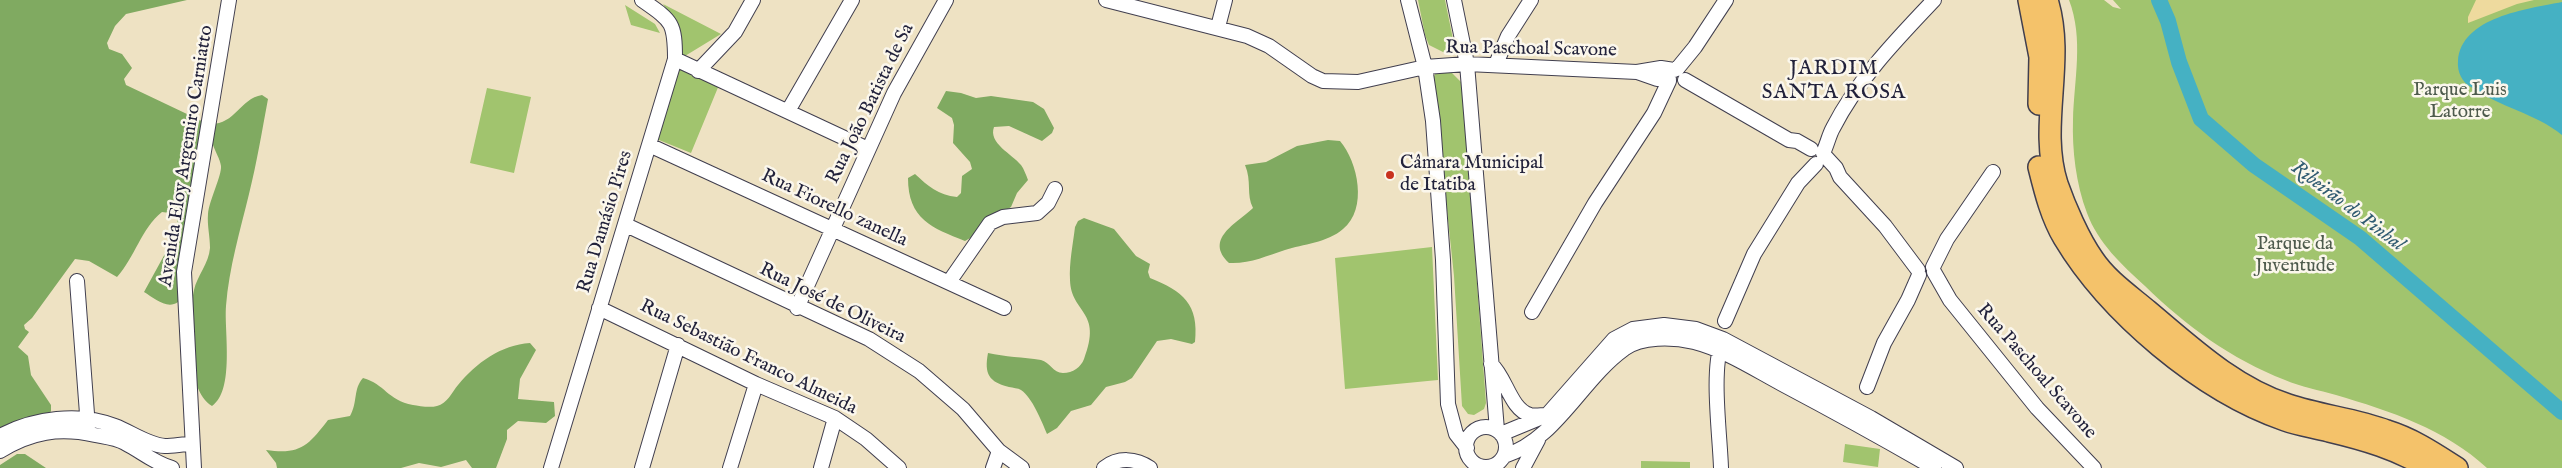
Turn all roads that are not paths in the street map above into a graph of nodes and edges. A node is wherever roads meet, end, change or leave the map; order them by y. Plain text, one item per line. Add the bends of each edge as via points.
1 (229, 0) edge
2 (753, 0) edge
3 (852, 0) edge
4 (946, 0) edge
5 (1106, 0) edge
6 (1226, 0) edge
7 (1408, 0) edge
8 (1454, 0) edge
9 (1531, 0) edge
10 (1726, 0) edge
11 (1934, 0) edge
12 (2029, 0) edge
13 (2047, 0) edge
14 (650, 2) edge
15 (1218, 27) junction
16 (675, 60) junction
17 (1468, 64) junction
18 (1496, 64) junction
19 (1425, 67) junction
20 (698, 71) junction
21 (1676, 77) junction
22 (788, 111) junction
23 (649, 145) junction
24 (868, 149) junction
25 (1815, 156) junction
26 (1993, 172) dead end
27 (1055, 189) dead end
28 (626, 225) junction
29 (832, 227) junction
30 (1926, 271) junction
31 (77, 281) dead end
32 (949, 282) junction
33 (599, 308) junction
34 (797, 308) junction
35 (1004, 308) dead end
36 (1532, 312) dead end
37 (1725, 321) dead end
38 (678, 345) junction
39 (1721, 345) junction
40 (1492, 364) junction
41 (756, 384) junction
42 (1867, 388) dead end
43 (1547, 415) junction
44 (835, 418) junction
45 (1868, 423) junction
46 (88, 426) junction
47 (1499, 432) junction
48 (0, 436) edge
49 (1539, 437) junction
50 (192, 444) junction
51 (999, 450) junction
52 (0, 452) edge
53 (1469, 458) edge
54 (1503, 461) edge
55 (172, 468) edge
56 (194, 468) edge
57 (551, 468) edge
58 (642, 468) edge
59 (730, 468) edge
60 (822, 468) edge
61 (900, 468) edge
62 (993, 468) edge
63 (1022, 468) edge
64 (1104, 468) edge
65 (1150, 468) edge
66 (1523, 468) edge
67 (1721, 468) edge
68 (1934, 468) edge
69 (1956, 468) edge
70 (2094, 468) edge
71 (2428, 468) edge
72 (2457, 468) edge

1 - 50 street, Avenida Eloy Argemiro Carniatto via 184,272
2 - 20 street via 735,32
3 - 22 street
4 - 24 street, Rua João Batista de Sa via 894,93
5 - 15 street, Rua Paschoal Scavone
6 - 15 street
7 - 19 street
8 - 17 street
9 - 18 street via 1508,36
10 - 21 street via 1695,47 1692,58
11 - 25 street via 1871,70 1833,129 1826,133
12 - 71 highway via 2040,57 2038,164 2046,198 2063,236 2090,276 2144,332 2228,394 2287,421 2366,441 2401,453
13 - 72 highway via 2056,59 2050,126 2057,184 2092,258 2109,278 2213,366 2246,386 2287,405 2387,431 2419,444
14 - 16 street, Rua Damásio Pires via 673,26
15 - 19 street, Rua Paschoal Scavone via 1269,46 1323,81 1358,82
16 - 20 street
16 - 23 street, Rua Damásio Pires
17 - 18 street, Rua Paschoal Scavone
17 - 19 street, Rua Paschoal Scavone
17 - 40 street
18 - 21 street, Rua Paschoal Scavone via 1637,72 1661,68
19 - 53 street via 1433,120 1443,260 1448,404 1456,434
20 - 22 street
21 - 25 street, Rua Paschoal Scavone via 1789,140 1797,141
21 - 36 street via 1595,203
22 - 24 street
23 - 28 street, Rua Damásio Pires
23 - 29 street, Rua Fiorello zanella
24 - 29 street, Rua João Batista de Sa
25 - 30 street, Rua Paschoal Scavone via 1840,177 1905,249 1916,256
25 - 37 street via 1803,169 1798,183 1754,254
26 - 30 street via 1947,238 1936,248
27 - 32 street via 1048,203 1037,213 999,218 990,223
28 - 33 street, Rua Damásio Pires
28 - 34 street, Rua José de Oliveira
29 - 32 street, Rua Fiorello zanella
29 - 34 street, Rua João Batista de Sa
30 - 42 street via 1884,343
30 - 70 street, Rua Paschoal Scavone via 2036,408
31 - 46 street
32 - 35 street, Rua Fiorello zanella
33 - 38 street, Rua Sebastião Franco Almeida
33 - 57 street, Rua Damásio Pires
34 - 51 street, Rua José de Oliveira via 869,339 919,371 963,409
38 - 41 street, Rua Sebastião Franco Almeida
38 - 58 street
39 - 43 street via 1696,329 1664,324 1633,329 1614,339
39 - 45 street
39 - 49 street via 1674,339 1652,340 1624,348
39 - 67 street via 1717,373
40 - 43 street via 1521,410 1530,415
40 - 47 street
41 - 44 street, Rua Sebastião Franco Almeida
41 - 59 street
43 - 47 street
44 - 60 street
44 - 61 street, Rua Sebastião Franco Almeida
45 - 68 street
45 - 69 street
46 - 48 street via 35,422
46 - 50 street via 115,426 164,446
46 - 52 street via 46,431 18,440
46 - 55 street
47 - 53 street via 1489,427 1470,435
47 - 54 street via 1506,447
49 - 54 street
49 - 66 street
50 - 56 street, Avenida Eloy Argemiro Carniatto
51 - 62 street
51 - 63 street, Rua José de Oliveira
53 - 54 street via 1482,466
64 - 65 street via 1110,463 1126,460 1140,461

